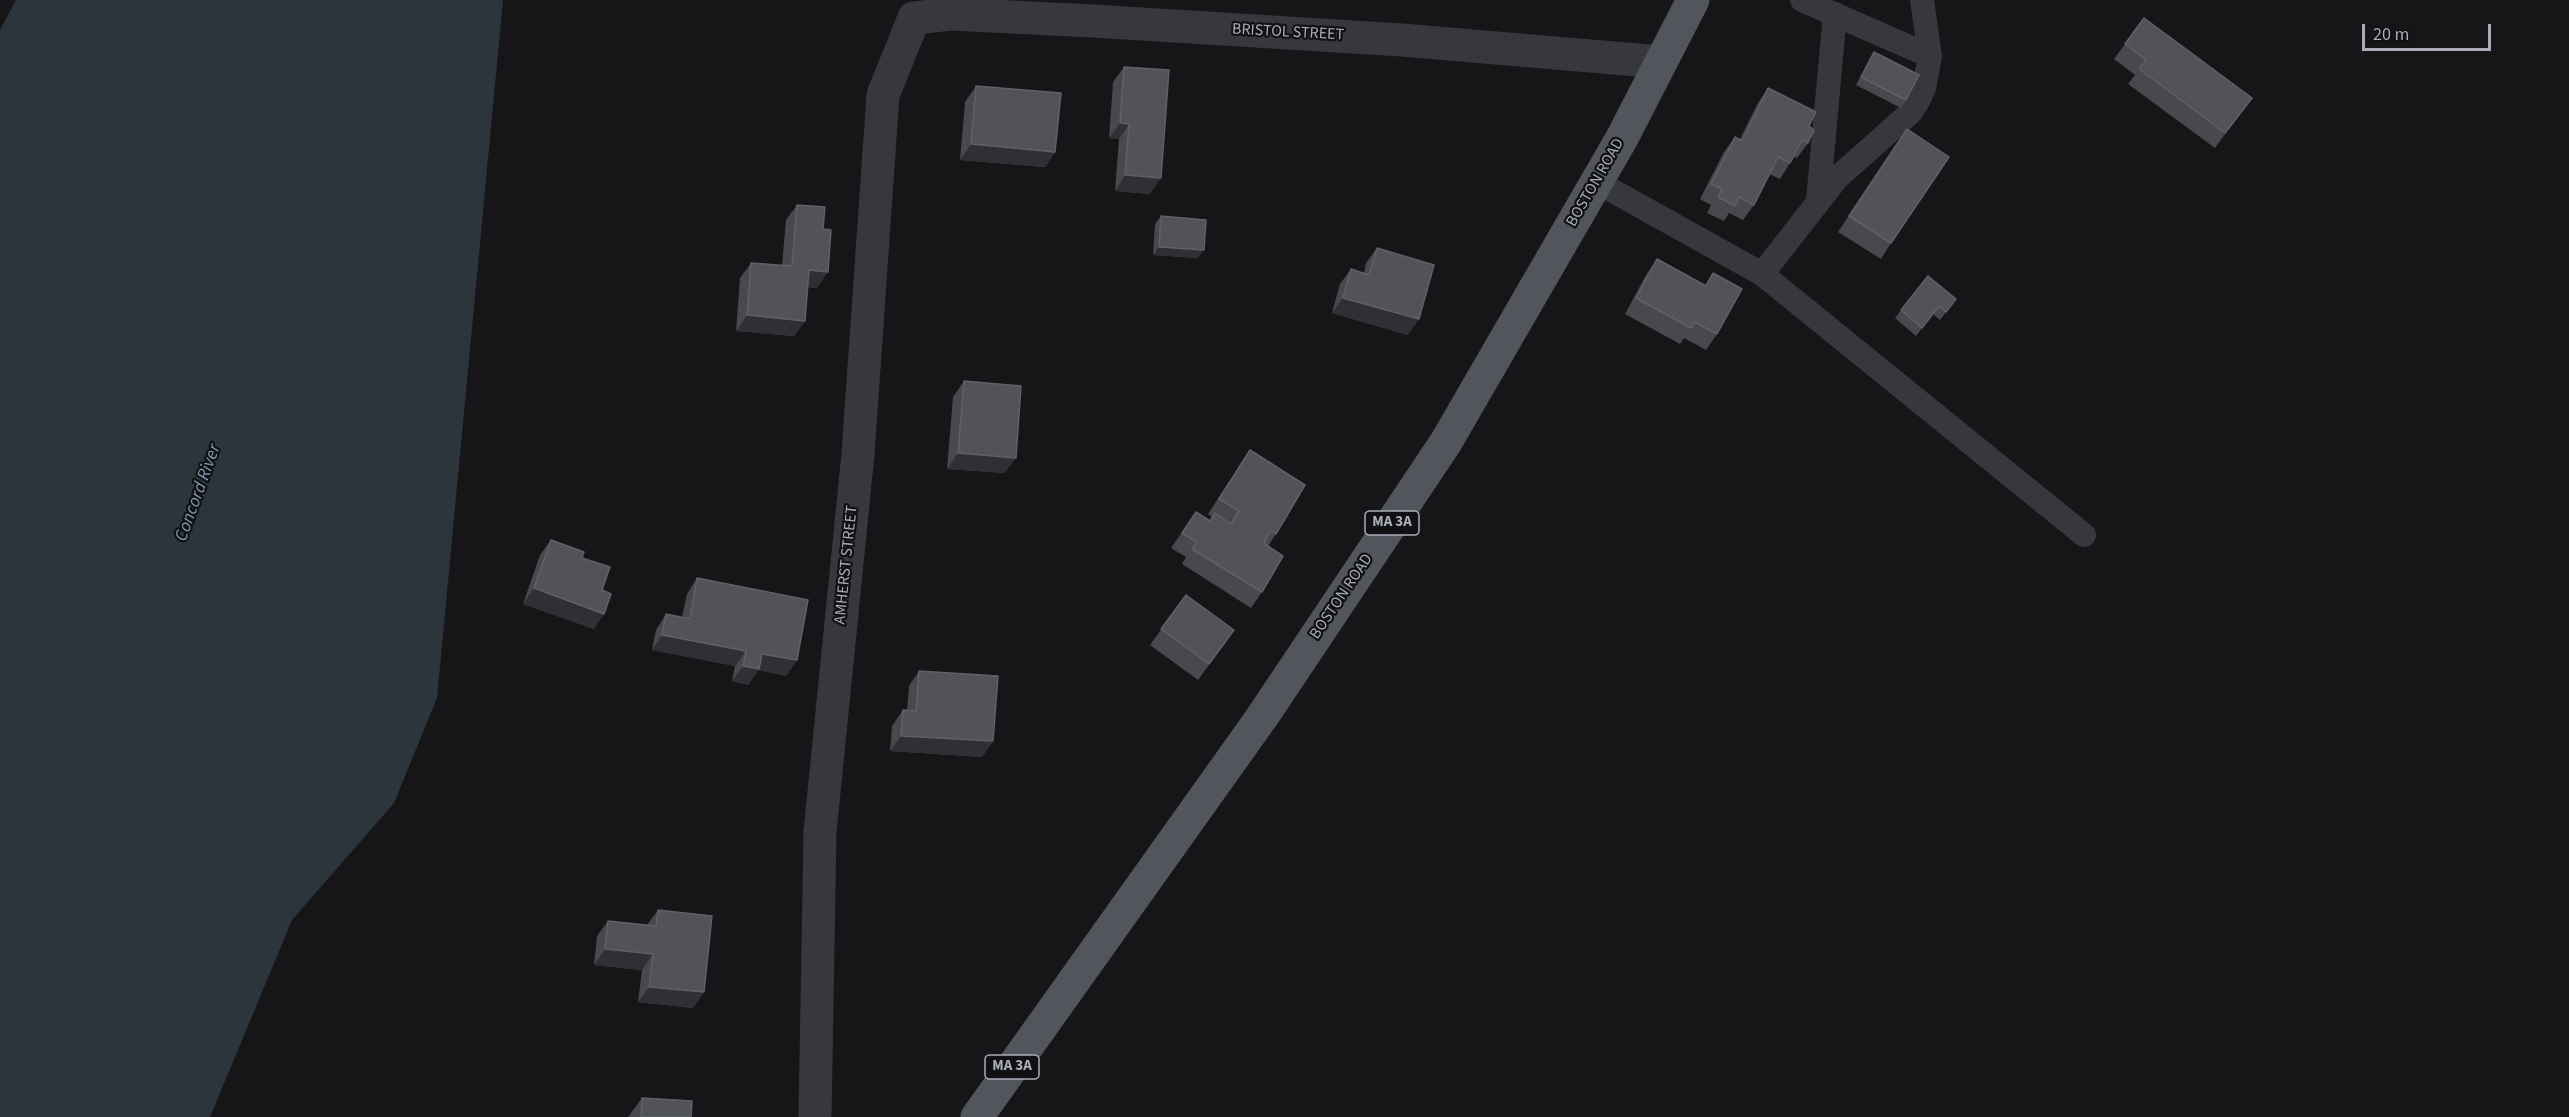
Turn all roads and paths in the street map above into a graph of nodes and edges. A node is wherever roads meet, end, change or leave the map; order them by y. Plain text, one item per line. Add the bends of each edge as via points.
1 (1693, 0) edge
2 (1802, 0) edge
3 (1922, 0) edge
4 (1835, 14) junction
5 (914, 18) joint
6 (1930, 56) junction
7 (1661, 62) junction
8 (1597, 182) junction
9 (1818, 201) junction
10 (1762, 274) junction
11 (2084, 535) dead end
12 (815, 1117) edge
13 (977, 1117) edge

1 - 7 main road, BOSTON ROAD / MA 3A
2 - 4 lane
3 - 6 lane
4 - 6 lane
4 - 9 lane
5 - 7 street, BRISTOL STREET via 951,14 1093,21 1402,40
5 - 12 street, AMHERST STREET via 883,95 858,454 820,832
6 - 9 lane via 1924,88 1910,113 1836,178
7 - 8 main road, BOSTON ROAD / MA 3A
8 - 10 lane
8 - 13 main road, BOSTON ROAD / MA 3A via 1446,442 1262,717
9 - 10 lane
10 - 11 lane

